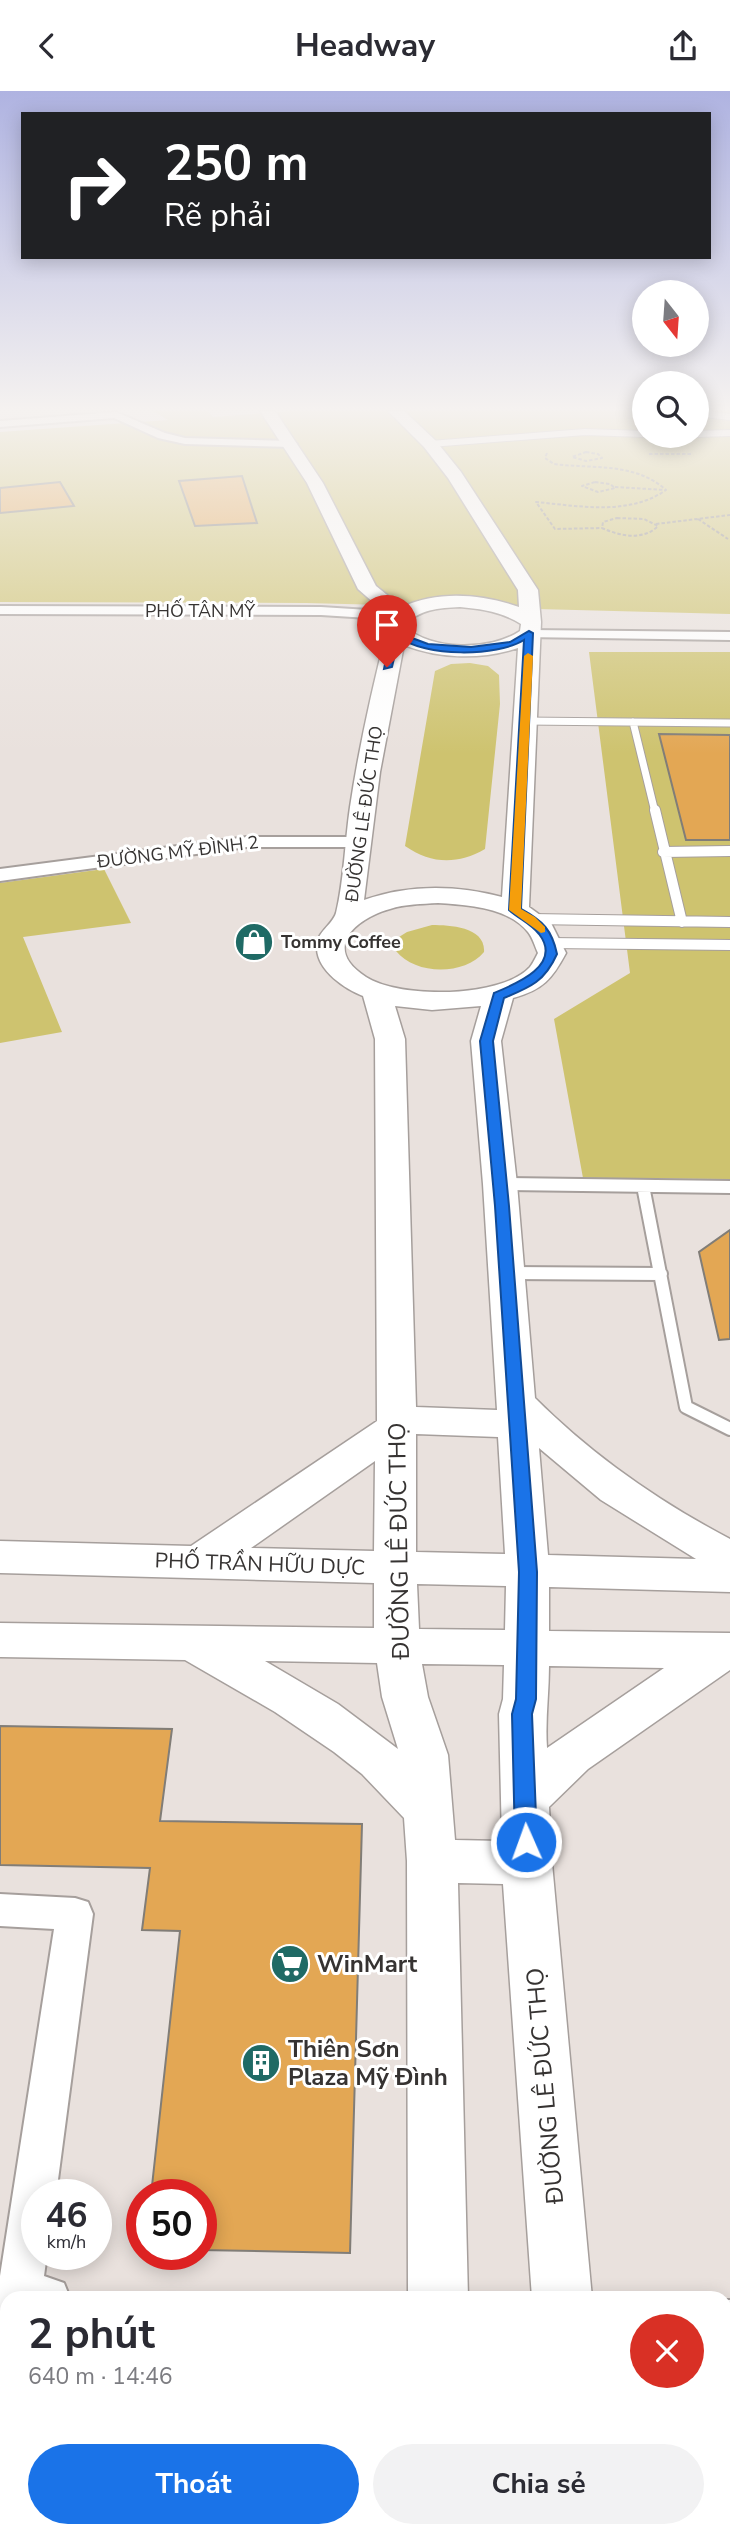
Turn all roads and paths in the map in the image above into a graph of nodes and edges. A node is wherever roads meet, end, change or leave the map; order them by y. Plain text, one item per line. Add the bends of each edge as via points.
1 (336, 525) edge
2 (487, 525) edge
3 (552, 525) edge
4 (657, 525) edge
5 (709, 525) edge
6 (602, 528) joint
7 (728, 538) dead end
8 (0, 610) edge
9 (730, 622) edge
10 (398, 623) junction
11 (529, 627) junction
12 (357, 629) dead end
13 (730, 636) edge
14 (524, 721) junction
15 (633, 722) junction
16 (730, 723) edge
17 (356, 842) junction
18 (730, 851) edge
19 (663, 852) junction
20 (0, 875) edge
21 (523, 915) junction
22 (349, 916) junction
23 (682, 922) junction
24 (730, 922) edge
25 (549, 943) junction
26 (730, 945) edge
27 (376, 992) junction
28 (499, 995) junction
29 (500, 1184) junction
30 (643, 1186) junction
31 (730, 1187) edge
32 (507, 1272) junction
33 (661, 1274) junction
34 (517, 1413) junction
35 (397, 1424) junction
36 (730, 1429) edge
37 (0, 1557) edge
38 (730, 1558) edge
39 (202, 1560) junction
40 (397, 1568) junction
41 (528, 1572) junction
42 (730, 1576) edge
43 (0, 1640) edge
44 (194, 1644) junction
45 (397, 1647) junction
46 (528, 1648) junction
47 (727, 1651) edge
48 (525, 1800) junction
49 (430, 1837) junction
50 (527, 1864) junction
51 (0, 1910) edge
52 (23, 2291) edge
53 (438, 2291) edge
54 (561, 2291) edge

1 - 10 main road via 368,589
2 - 11 main road via 528,590
3 - 6 path via 555,529
4 - 6 path via 654,532 639,535
5 - 7 path
8 - 10 street, PHỐ TÂN MỸ via 316,611
9 - 11 street
10 - 11 main road via 425,605 467,602 509,608
10 - 11 main road via 409,640 471,650 513,644
10 - 12 street
10 - 17 main road, ĐƯỜNG LÊ ĐỨC THỌ
11 - 13 street
11 - 14 main road
14 - 15 lane
14 - 21 main road
15 - 16 lane
15 - 19 lane
17 - 20 street, ĐƯỜNG MỸ ĐÌNH 2 via 247,842
17 - 22 main road, ĐƯỜNG LÊ ĐỨC THỌ
18 - 19 lane
19 - 23 lane
21 - 22 main road via 466,897 438,895 384,902
21 - 23 lane
21 - 25 main road
22 - 27 main road via 332,936 330,951 345,974
23 - 24 lane
25 - 26 lane
25 - 28 main road via 551,954 543,971 525,985
27 - 28 main road via 416,1001 459,1002
27 - 35 main road, ĐƯỜNG LÊ ĐỨC THỌ via 390,1039
28 - 29 main road, ĐƯỜNG LÊ ĐỨC THỌ via 486,1041
29 - 30 lane
29 - 32 main road, ĐƯỜNG LÊ ĐỨC THỌ
30 - 31 lane
30 - 33 lane
32 - 33 lane
32 - 34 main road, ĐƯỜNG LÊ ĐỨC THỌ
33 - 36 lane via 687,1407
34 - 35 main road
34 - 38 main road via 613,1489
34 - 41 main road, ĐƯỜNG LÊ ĐỨC THỌ
35 - 39 main road
35 - 40 main road, ĐƯỜNG LÊ ĐỨC THỌ
37 - 39 main road, PHỐ TRẦN HỮU DỰC
39 - 40 main road, PHỐ TRẦN HỮU DỰC
40 - 41 main road, PHỐ TRẦN HỮU DỰC
40 - 45 main road, ĐƯỜNG LÊ ĐỨC THỌ
41 - 42 main road, PHỐ TRẦN HỮU DỰC
41 - 46 main road, ĐƯỜNG LÊ ĐỨC THỌ
43 - 44 main road
44 - 45 main road
44 - 49 main road via 312,1709 382,1761
45 - 46 main road
45 - 49 main road, ĐƯỜNG LÊ ĐỨC THỌ via 405,1696 424,1755
46 - 47 main road
46 - 48 main road, ĐƯỜNG LÊ ĐỨC THỌ via 522,1714
47 - 48 main road via 571,1755
48 - 50 main road, ĐƯỜNG LÊ ĐỨC THỌ
49 - 50 main road
49 - 53 main road, ĐƯỜNG LÊ ĐỨC THỌ
50 - 54 main road, ĐƯỜNG LÊ ĐỨC THỌ
51 - 52 street via 75,1914

